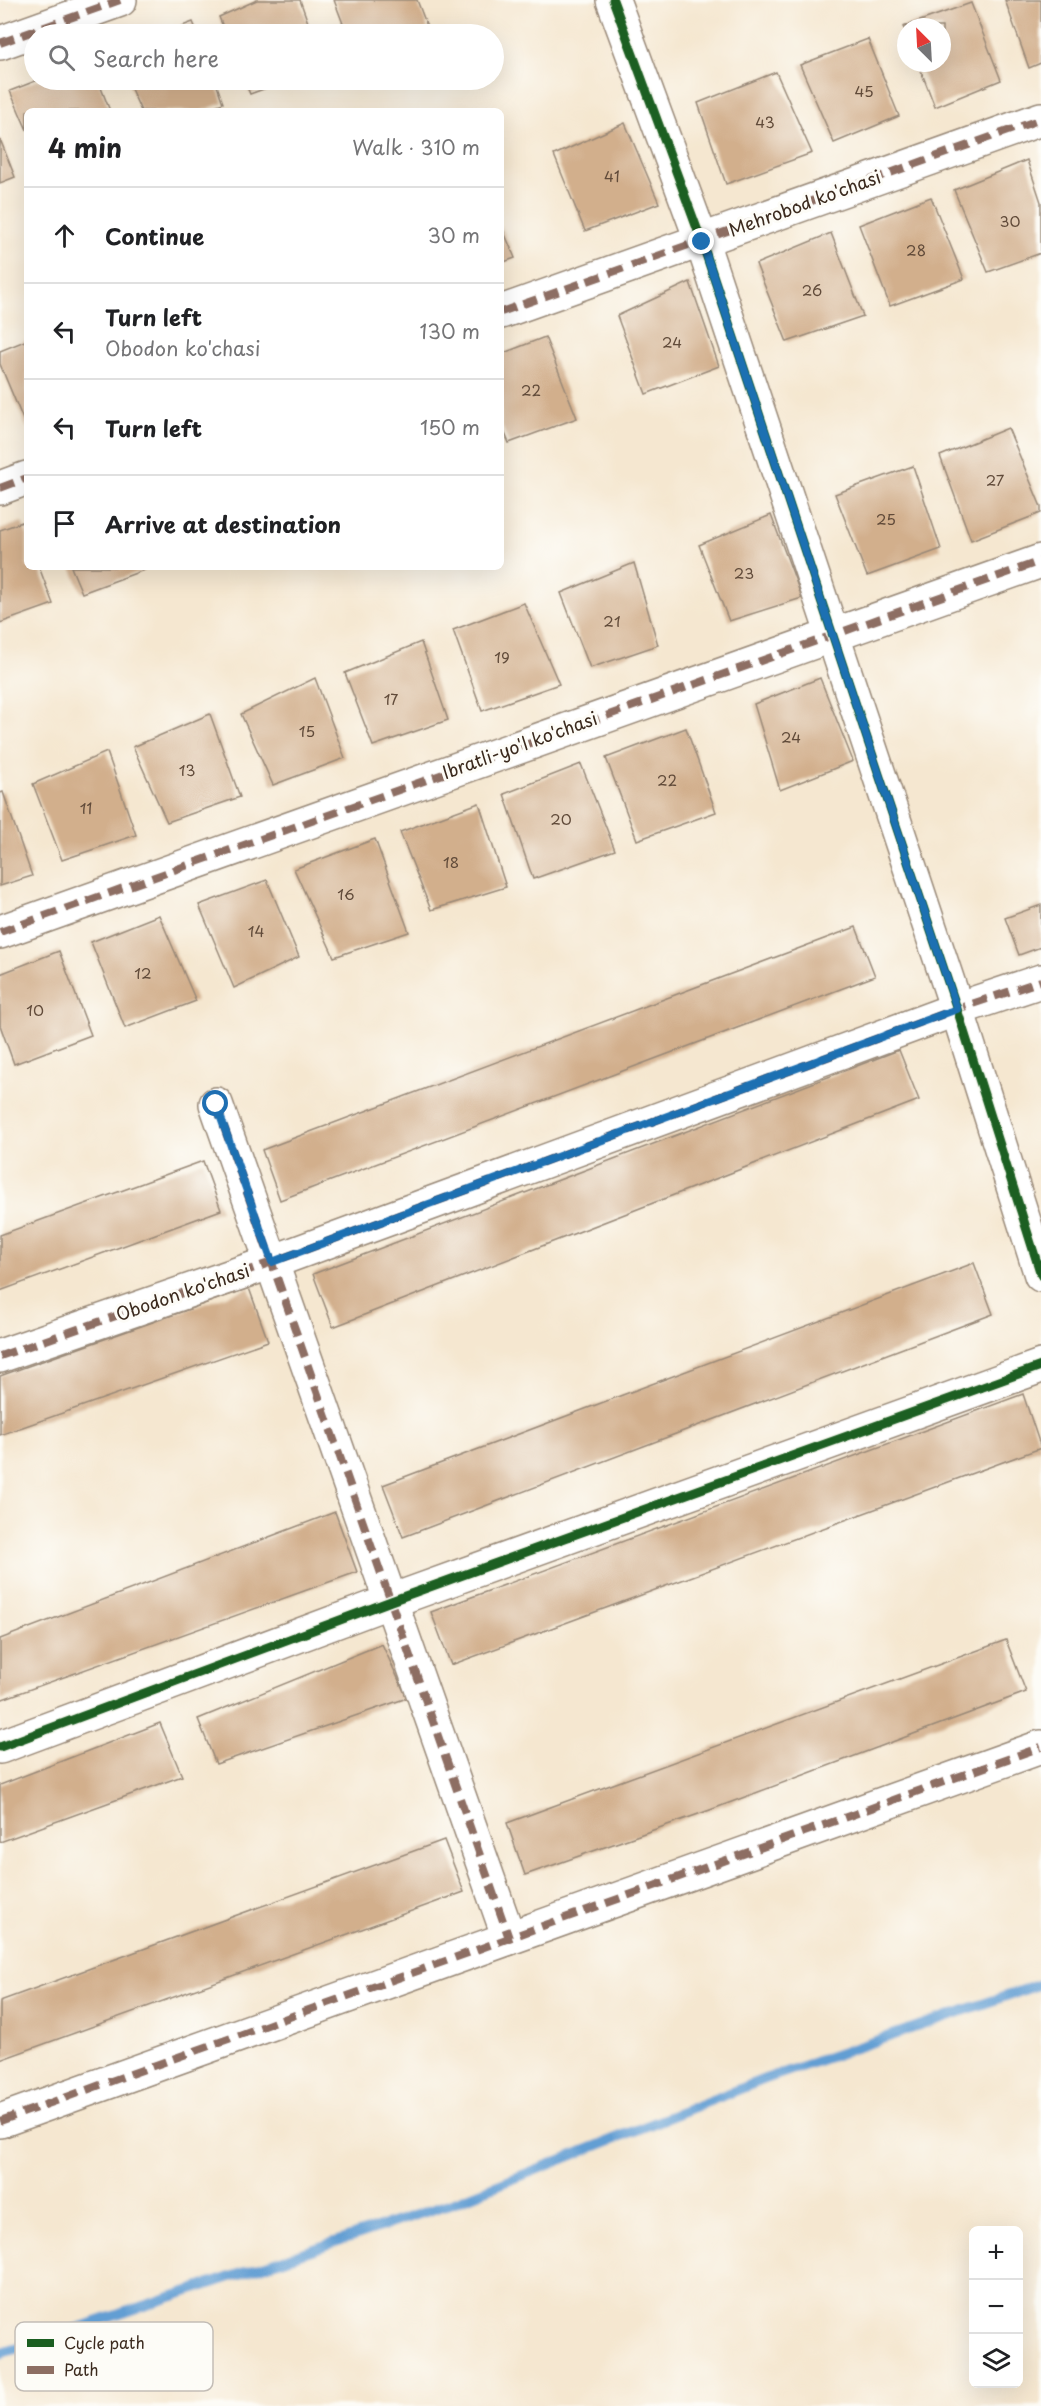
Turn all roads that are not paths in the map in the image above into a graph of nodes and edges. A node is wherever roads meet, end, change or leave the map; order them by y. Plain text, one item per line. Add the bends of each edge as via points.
1 (120, 0) edge
2 (613, 0) edge
3 (53, 24) edge
4 (24, 34) edge
5 (0, 43) edge
6 (1041, 118) edge
7 (702, 242) junction
8 (504, 311) edge
9 (24, 479) edge
10 (0, 488) edge
11 (1041, 561) edge
12 (832, 635) junction
13 (0, 932) edge
14 (1041, 981) edge
15 (957, 1009) junction
16 (216, 1104) dead end
17 (272, 1262) junction
18 (1041, 1275) edge
19 (0, 1356) edge
20 (1041, 1366) edge
21 (391, 1601) junction
22 (0, 1747) edge
23 (1041, 1748) edge
24 (509, 1938) junction
25 (0, 2121) edge

1 - 3 street
2 - 7 street
4 - 5 street
6 - 7 street, Mehrobod ko'chasi
7 - 8 street, Mehrobod ko'chasi
7 - 12 street
9 - 10 street
11 - 12 street, Ibratli-yo'l ko'chasi
12 - 13 street, Ibratli-yo'l ko'chasi
12 - 15 street
14 - 15 street, Obodon ko'chasi
15 - 17 street, Obodon ko'chasi
15 - 18 street
16 - 17 street
17 - 19 street, Obodon ko'chasi
17 - 21 street
20 - 21 street
21 - 22 street
21 - 24 street
23 - 24 street
24 - 25 street

